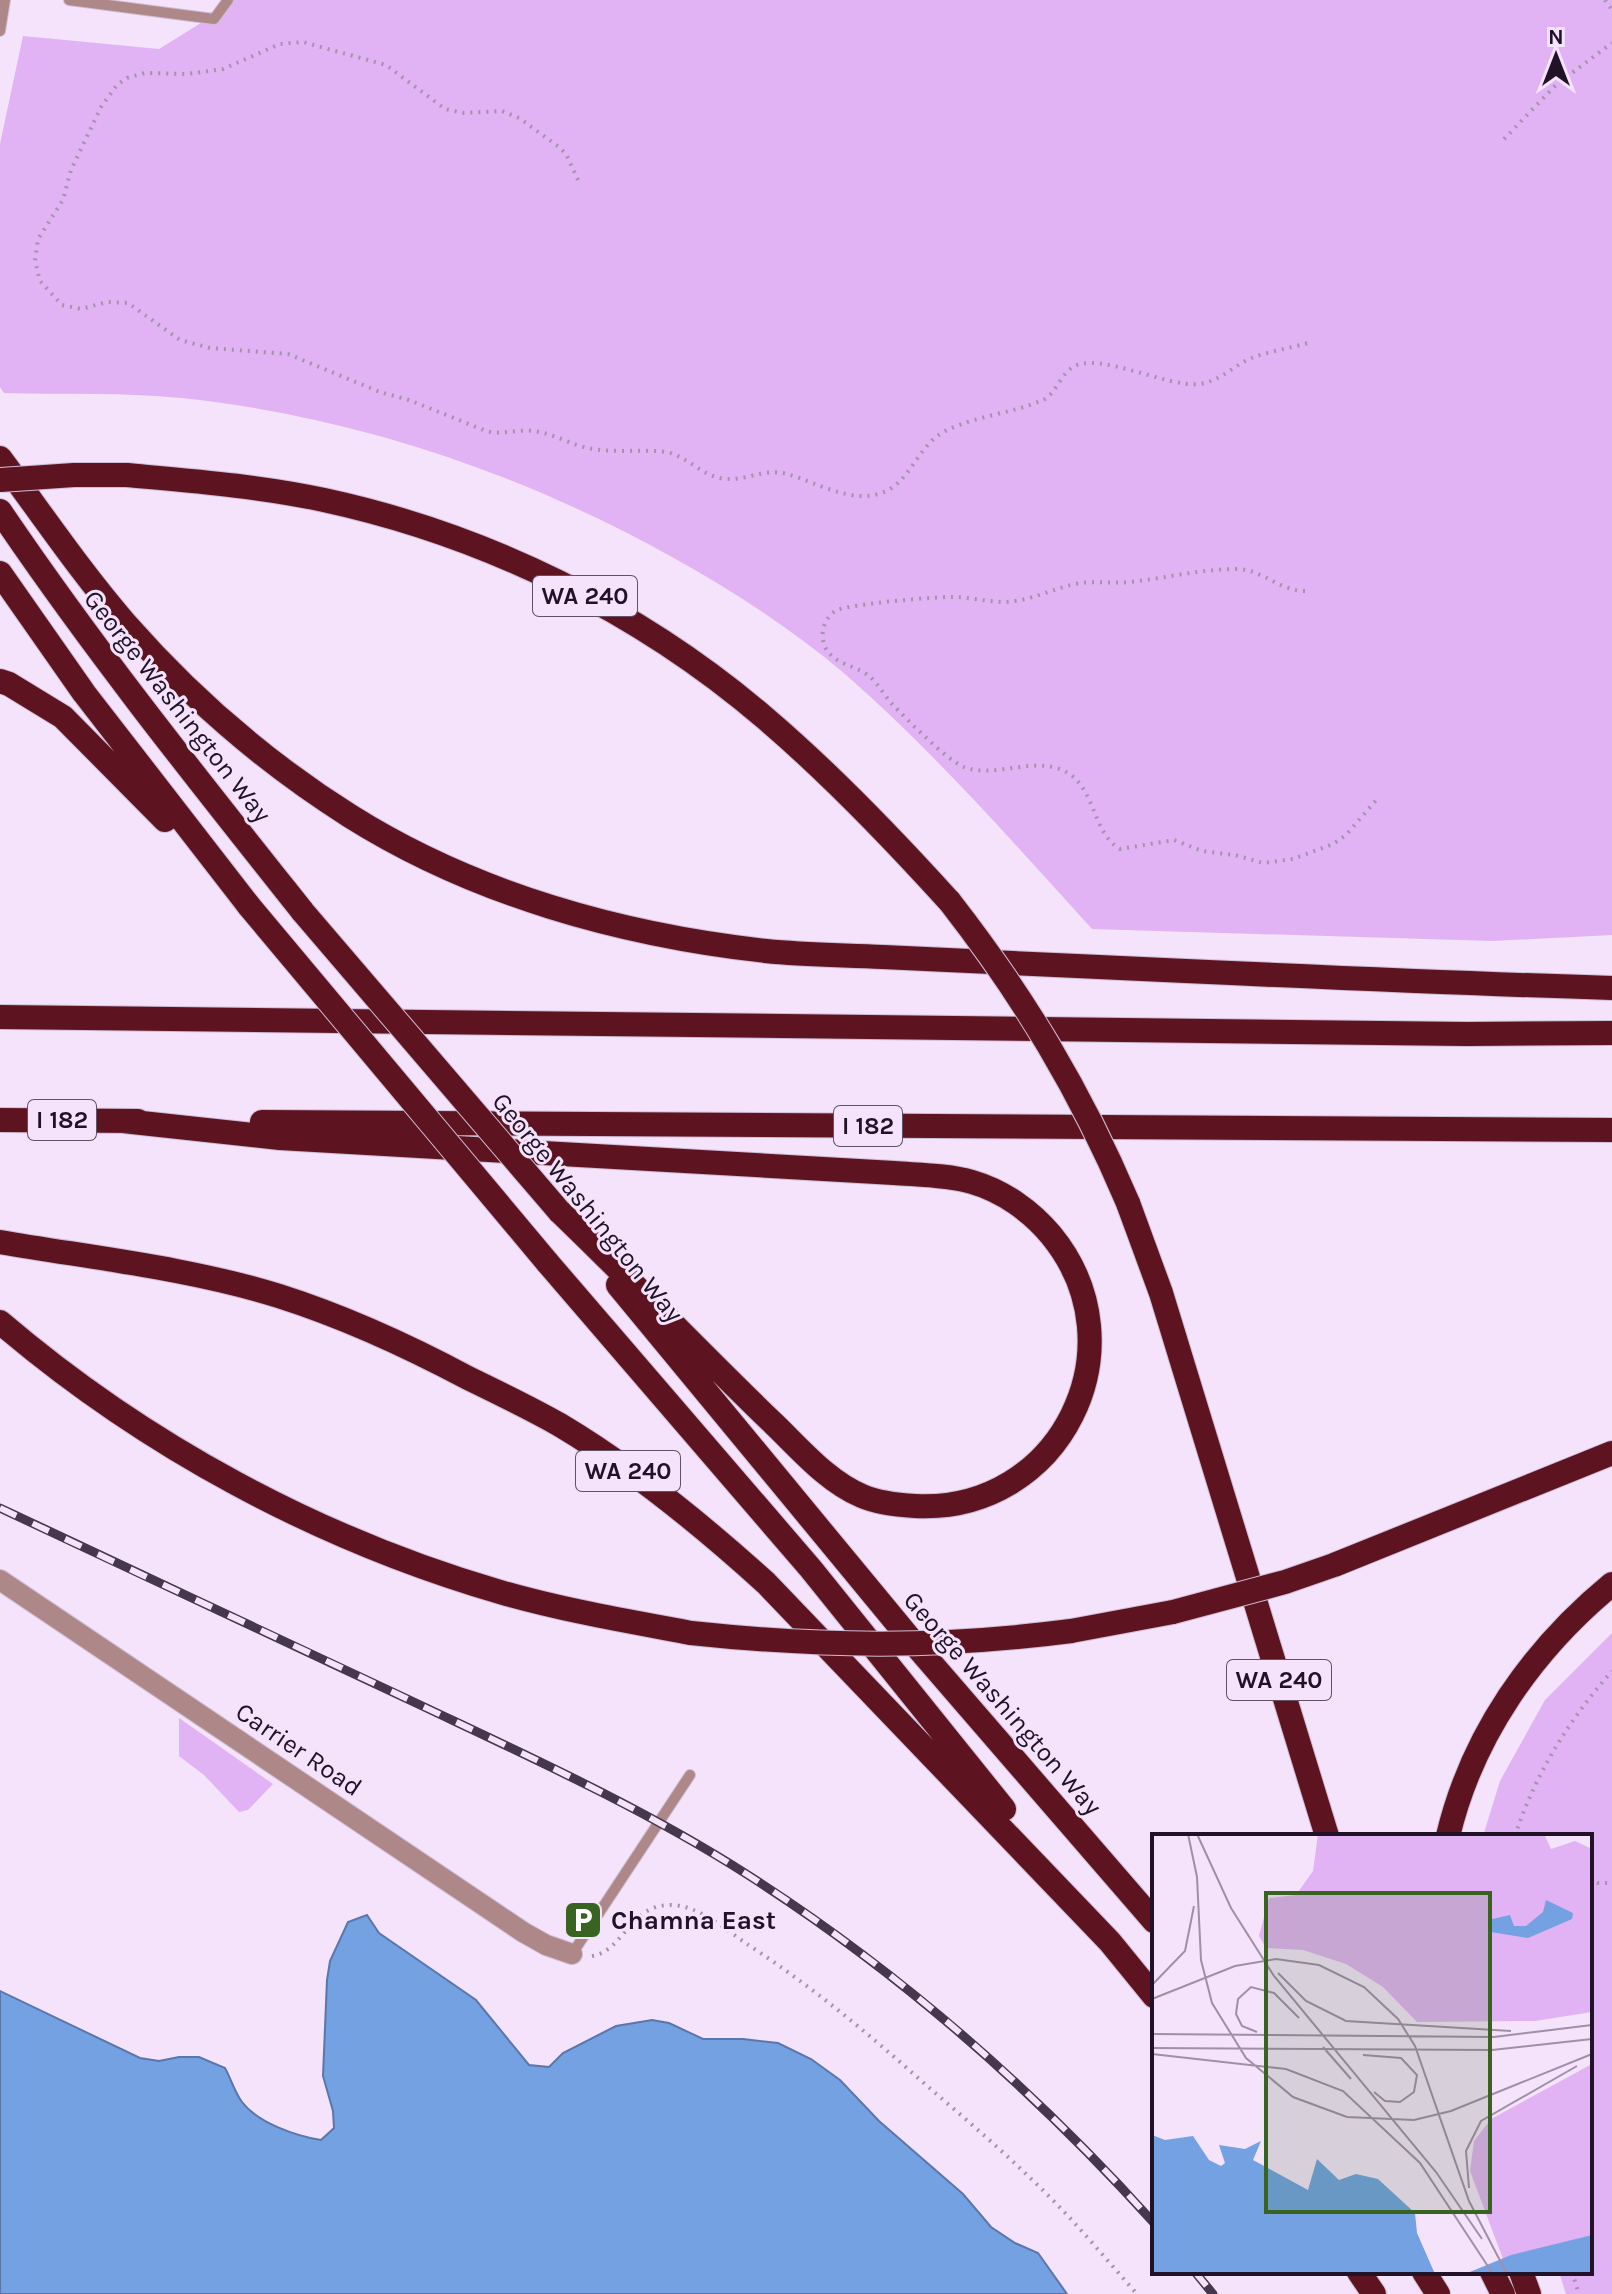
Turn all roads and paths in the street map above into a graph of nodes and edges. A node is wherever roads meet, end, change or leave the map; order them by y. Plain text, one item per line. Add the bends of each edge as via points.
1 (5, 0) edge
2 (69, 0) edge
3 (228, 0) edge
4 (1605, 0) edge
5 (1612, 10) edge
6 (0, 31) edge
7 (1612, 43) edge
8 (1504, 139) dead end
9 (578, 180) dead end
10 (1308, 343) dead end
11 (0, 458) edge
12 (0, 480) edge
13 (0, 511) edge
14 (0, 573) edge
15 (1305, 591) dead end
16 (0, 681) edge
17 (1378, 798) dead end
18 (245, 902) junction
19 (1612, 988) edge
20 (0, 1007) edge
21 (0, 1017) edge
22 (115, 1018) junction
23 (1612, 1033) edge
24 (0, 1120) edge
25 (123, 1121) junction
26 (1612, 1130) edge
27 (559, 1211) junction
28 (0, 1242) edge
29 (0, 1322) edge
30 (1612, 1453) edge
31 (0, 1580) edge
32 (1612, 1584) edge
33 (1612, 1671) edge
34 (690, 1775) dead end
35 (1326, 1834) edge
36 (1448, 1834) edge
37 (1516, 1834) edge
38 (1592, 1879) edge
39 (1612, 1883) edge
40 (1152, 1919) edge
41 (1110, 1942) junction
42 (572, 1954) junction
43 (1152, 1994) edge
44 (1360, 2274) edge
45 (1425, 2274) edge
46 (1493, 2274) edge
47 (1522, 2274) edge
48 (1573, 2274) edge
49 (1137, 2294) edge
50 (1374, 2294) edge
51 (1438, 2294) edge
52 (1503, 2294) edge
53 (1529, 2294) edge
54 (1579, 2294) edge

1 - 6 lane
2 - 3 lane via 214,19
4 - 5 path
7 - 8 path via 1557,84
9 - 10 path via 559,147 509,113 445,109 386,65 290,42 223,69 145,73 117,85 71,170 63,200 42,229 35,249 36,271 45,290 62,305 81,309 128,303 180,340 302,358 486,431 536,431 610,452 665,452 720,478 776,472 862,496 897,485 945,431 1045,399 1076,365 1095,363 1195,385 1253,358
11 - 19 highway via 124,622 180,681 292,777 394,841 462,874 578,916 771,951
12 - 35 highway, WA 240, bridge via 126,475 264,488 388,516 516,562 649,632 706,671 845,791 950,902 1013,986 1079,1096 1128,1203 1161,1293
13 - 27 highway, George Washington Way, bridge via 140,707 303,912
14 - 18 highway via 84,693
15 - 17 path via 1246,569 1204,570 1130,582 1082,583 1016,601 955,597 844,608 827,617 823,631 831,656 871,677 891,703 962,767 1042,766 1073,777 1104,834 1120,849 1174,840 1202,851 1273,863 1333,844
16 - 18 highway via 63,717
18 - 41 highway, bridge via 811,1569
20 - 22 highway
21 - 22 highway
22 - 23 highway
24 - 25 highway, I 182
25 - 26 highway, I 182
25 - 27 highway via 280,1138 894,1173 973,1183 1017,1203 1041,1223 1078,1276 1090,1332 1081,1400 1049,1451 1026,1473 969,1503 896,1505 861,1496 826,1473 783,1433
27 - 40 highway, George Washington Way via 911,1640
28 - 41 highway, WA 240 via 150,1267 277,1296 420,1352 559,1425 709,1531 766,1583
29 - 30 highway, bridge via 72,1380 200,1463 305,1518 399,1558 500,1592 586,1613 775,1642 965,1642 1071,1631 1173,1612 1334,1565
31 - 42 street, Carrier Road via 523,1932
32 - 36 highway via 1568,1623 1505,1701 1471,1767
33 - 37 path via 1544,1764
34 - 42 lane
38 - 39 path
41 - 43 highway, WA 240
42 - 49 path via 601,1954 652,1909 671,1905 709,1919 824,1997 901,2062 1068,2216
44 - 50 highway
45 - 51 highway
46 - 52 highway
47 - 53 highway
48 - 54 path

